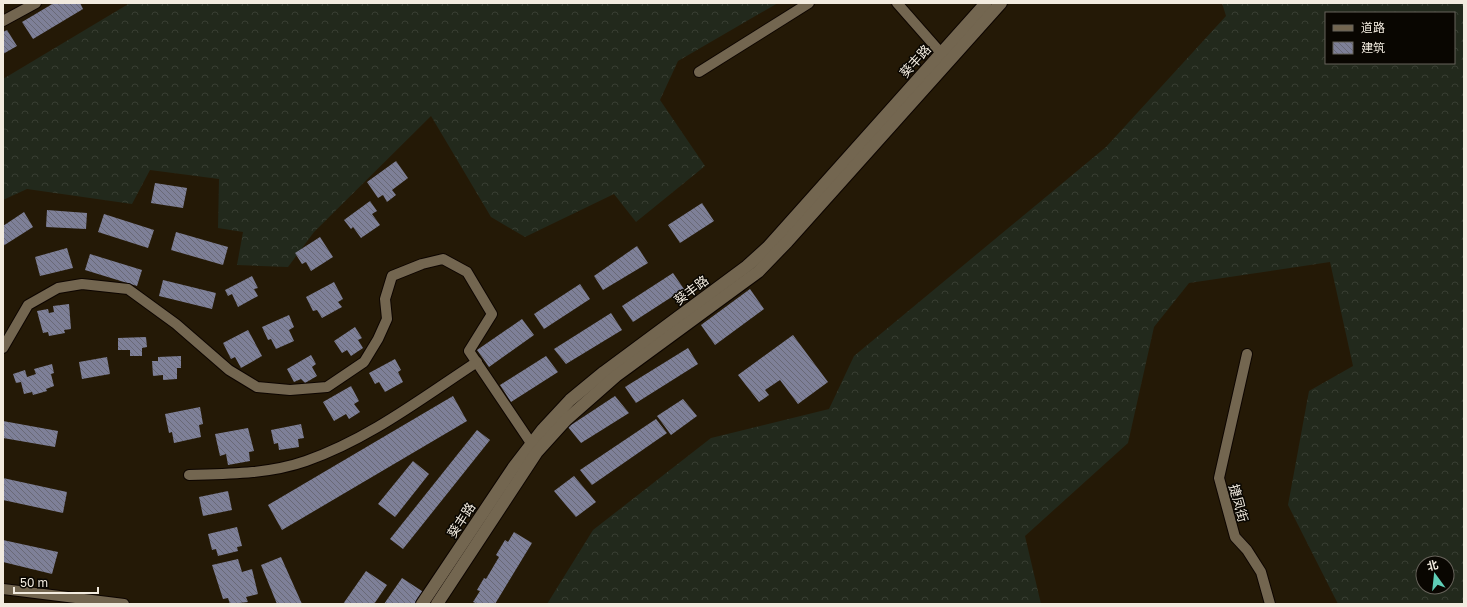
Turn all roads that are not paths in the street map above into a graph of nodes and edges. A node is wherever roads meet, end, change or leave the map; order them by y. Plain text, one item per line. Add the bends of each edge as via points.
1 (36, 3) edge
2 (809, 3) edge
3 (897, 3) edge
4 (986, 3) edge
5 (1000, 3) edge
6 (3, 21) edge
7 (941, 53) junction
8 (699, 72) dead end
9 (3, 348) edge
10 (1247, 354) dead end
11 (477, 362) junction
12 (535, 448) junction
13 (188, 475) dead end
14 (3, 589) edge
15 (124, 604) edge
16 (422, 604) edge
17 (437, 604) edge
18 (1270, 604) edge

1 - 6 street
2 - 8 street
3 - 7 street
4 - 7 main road, 葵丰路
5 - 12 main road, 葵丰路 via 758,272 616,376
7 - 12 main road, 葵丰路 via 768,247 747,266 570,400
9 - 11 street via 28,305 58,288 82,284 128,289 176,324 229,370 257,387 290,390 327,387 364,362 378,339 387,319 385,298 392,276 443,259 467,272 492,314 469,351
10 - 18 street, 捷凤街 via 1219,478 1235,537 1261,572
11 - 12 street
11 - 13 street via 373,431 305,462 250,473
12 - 16 main road, 葵丰路 via 512,468
12 - 17 main road, 葵丰路
14 - 15 street

